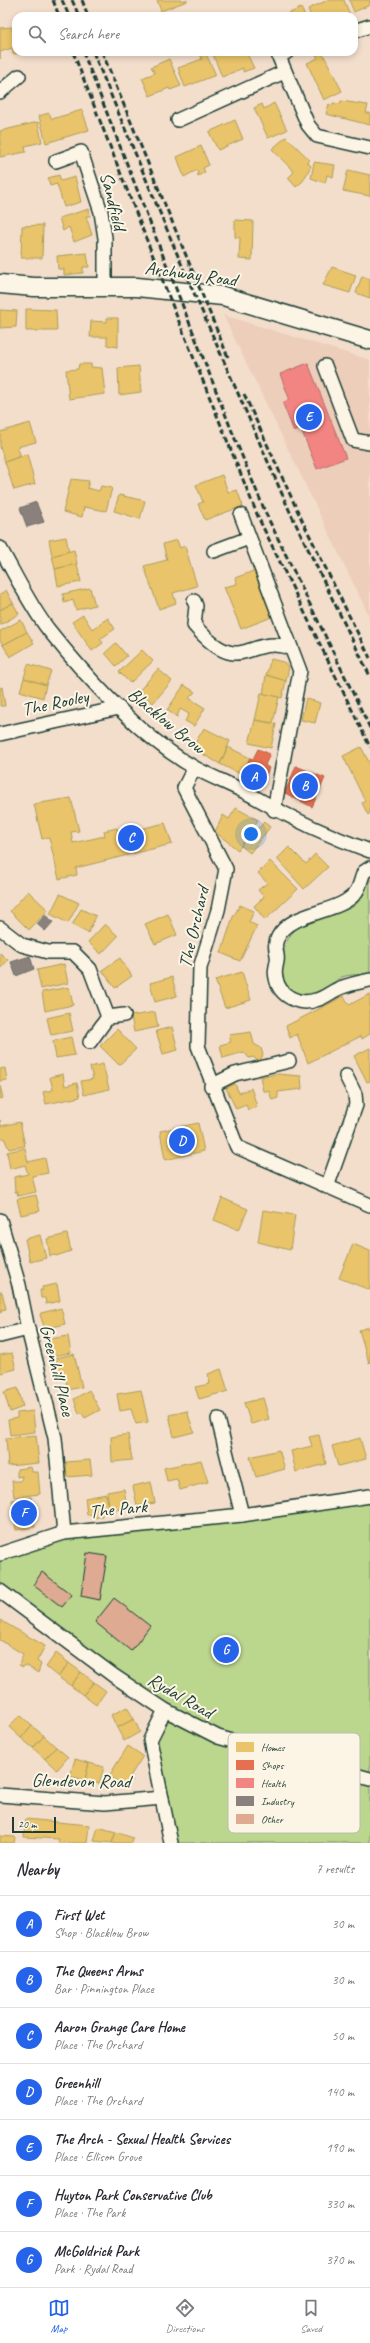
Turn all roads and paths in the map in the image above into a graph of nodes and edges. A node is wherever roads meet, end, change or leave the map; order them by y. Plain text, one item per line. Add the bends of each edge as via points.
1 (370, 26) edge
2 (358, 30) edge
3 (281, 56) edge
4 (284, 72) junction
5 (19, 76) dead end
6 (0, 92) edge
7 (178, 120) dead end
8 (370, 148) edge
9 (56, 161) dead end
10 (0, 284) edge
11 (105, 287) junction
12 (370, 340) edge
13 (324, 366) dead end
14 (370, 444) edge
15 (241, 515) dead end
16 (249, 538) junction
17 (0, 548) edge
18 (214, 551) dead end
19 (194, 601) dead end
20 (292, 648) junction
21 (119, 708) junction
22 (0, 734) edge
23 (194, 768) junction
24 (274, 810) junction
25 (370, 851) edge
26 (370, 868) edge
27 (0, 928) edge
28 (370, 980) edge
29 (124, 1015) dead end
30 (108, 1017) junction
31 (90, 1042) dead end
32 (289, 1061) dead end
33 (346, 1076) dead end
34 (211, 1086) junction
35 (327, 1187) junction
36 (370, 1205) edge
37 (0, 1220) edge
38 (28, 1329) junction
39 (0, 1336) edge
40 (218, 1419) dead end
41 (370, 1496) edge
42 (242, 1514) junction
43 (64, 1533) junction
44 (0, 1554) edge
45 (0, 1591) edge
46 (165, 1710) junction
47 (228, 1740) edge
48 (360, 1776) edge
49 (370, 1779) edge
50 (0, 1796) edge
51 (162, 1798) junction
52 (171, 1843) edge

1 - 2 street
3 - 4 street
4 - 7 street
4 - 8 street via 308,126 317,136
5 - 6 street
9 - 11 street, Sandfield via 81,152 101,212 105,238
10 - 11 main road, Archway Road
11 - 12 main road, Archway Road via 137,286 223,296
13 - 14 street via 353,440
15 - 16 street
16 - 18 street
16 - 20 street
17 - 21 street, Blacklow Brow via 47,628
19 - 20 street via 194,625 206,639 228,653 242,653 278,643
20 - 24 street via 300,671
21 - 22 street, The Rooley
21 - 23 street, Blacklow Brow via 145,732
23 - 24 street, Blacklow Brow via 258,799
23 - 34 street, The Orchard via 184,788 226,869 218,910 200,968 198,1046
24 - 25 street, Blacklow Brow via 333,838
26 - 28 street via 364,872 357,892 350,898 307,916 284,930 278,937 274,949 277,960 274,968 277,985 287,996 315,1001 352,983
27 - 30 street via 22,946 48,952 73,952 90,969
29 - 30 street
30 - 31 street
32 - 34 street via 235,1074
33 - 35 street via 356,1094 356,1104
34 - 35 street, The Orchard via 237,1147
35 - 36 street, The Orchard
37 - 38 street, Greenhill Place via 19,1285
38 - 39 street
38 - 43 street, Greenhill Place via 55,1438
40 - 42 street
41 - 42 street, The Park
42 - 43 street, The Park
43 - 44 street, The Park
45 - 46 street, Rydal Road via 114,1676
46 - 47 street, Rydal Road
46 - 51 street via 150,1740
48 - 49 street, Rydal Road
50 - 51 street, Glendevon Road via 105,1803
51 - 52 street

